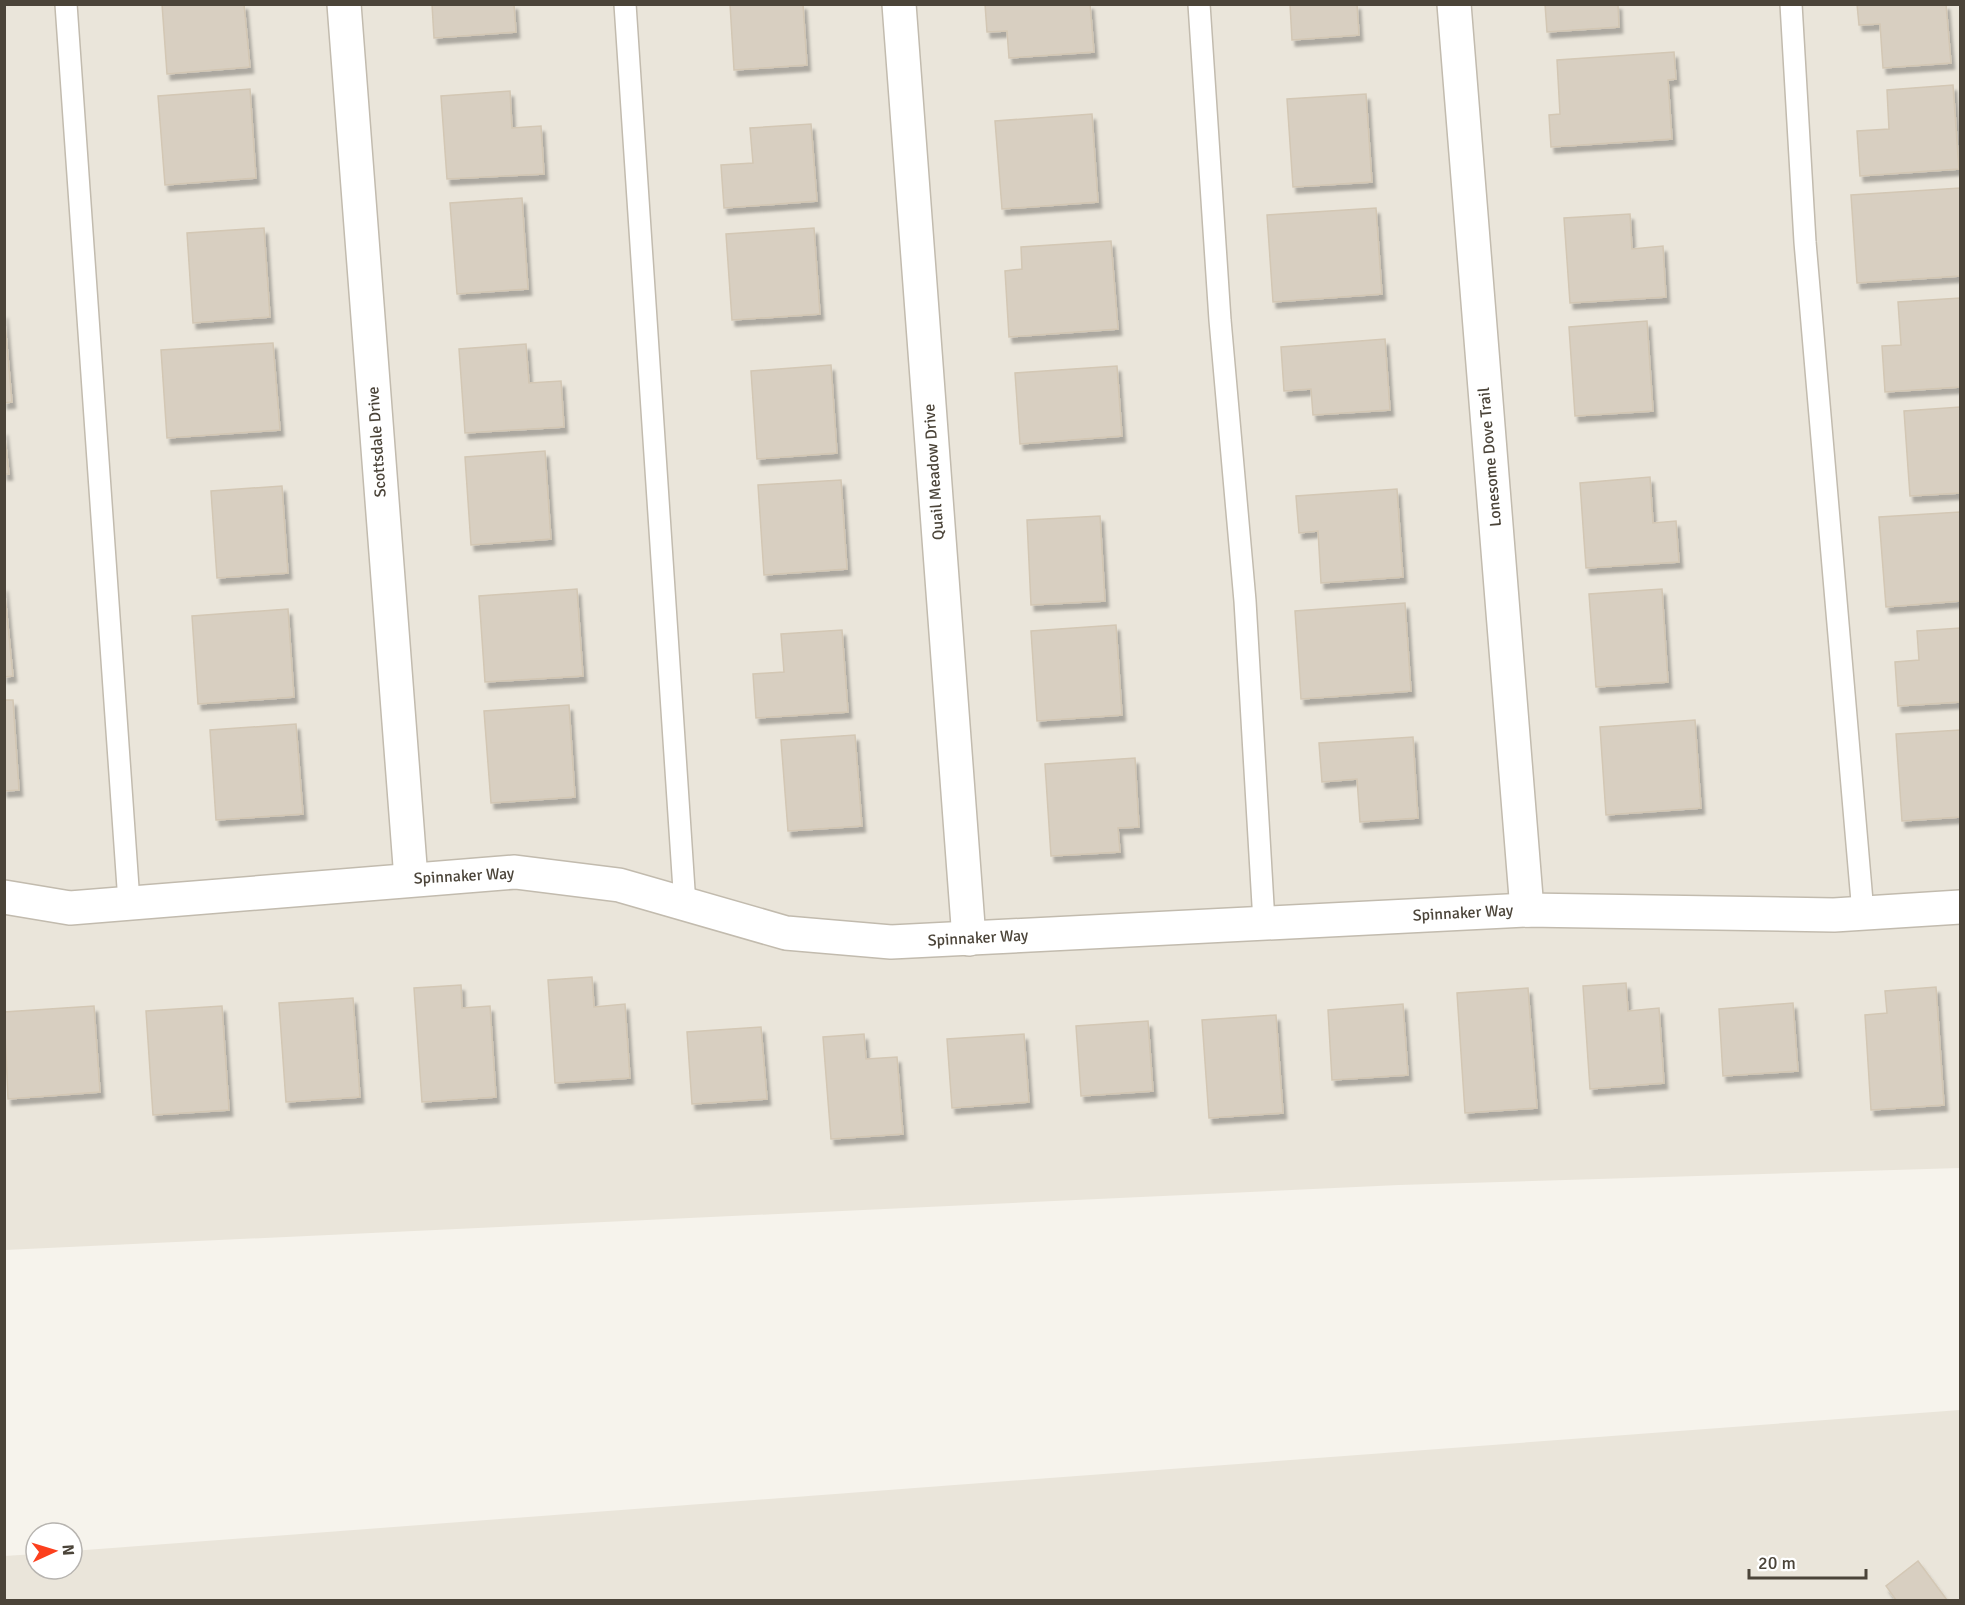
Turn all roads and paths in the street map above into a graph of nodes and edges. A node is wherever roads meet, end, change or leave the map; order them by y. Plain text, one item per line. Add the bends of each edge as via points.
1 (66, 4) edge
2 (344, 4) edge
3 (625, 4) edge
4 (899, 4) edge
5 (1199, 4) edge
6 (1454, 4) edge
7 (1791, 4) edge
8 (411, 879) junction
9 (4, 897) edge
10 (129, 902) junction
11 (685, 905) junction
12 (1960, 907) edge
13 (1527, 910) junction
14 (1863, 914) junction
15 (1264, 922) junction
16 (969, 939) junction

1 - 10 lane
2 - 8 street, Scottsdale Drive
3 - 11 lane
4 - 16 street, Quail Meadow Drive
5 - 15 lane via 1220,320 1245,601
6 - 13 street, Lonesome Dove Trail
7 - 14 lane via 1805,242
8 - 10 street, Spinnaker Way
8 - 11 street, Spinnaker Way via 515,872 618,885
9 - 10 street, Spinnaker Way via 70,908
11 - 16 street, Spinnaker Way via 786,933 891,942
12 - 14 street, Spinnaker Way
13 - 14 street, Spinnaker Way
13 - 15 street, Spinnaker Way
15 - 16 street, Spinnaker Way

